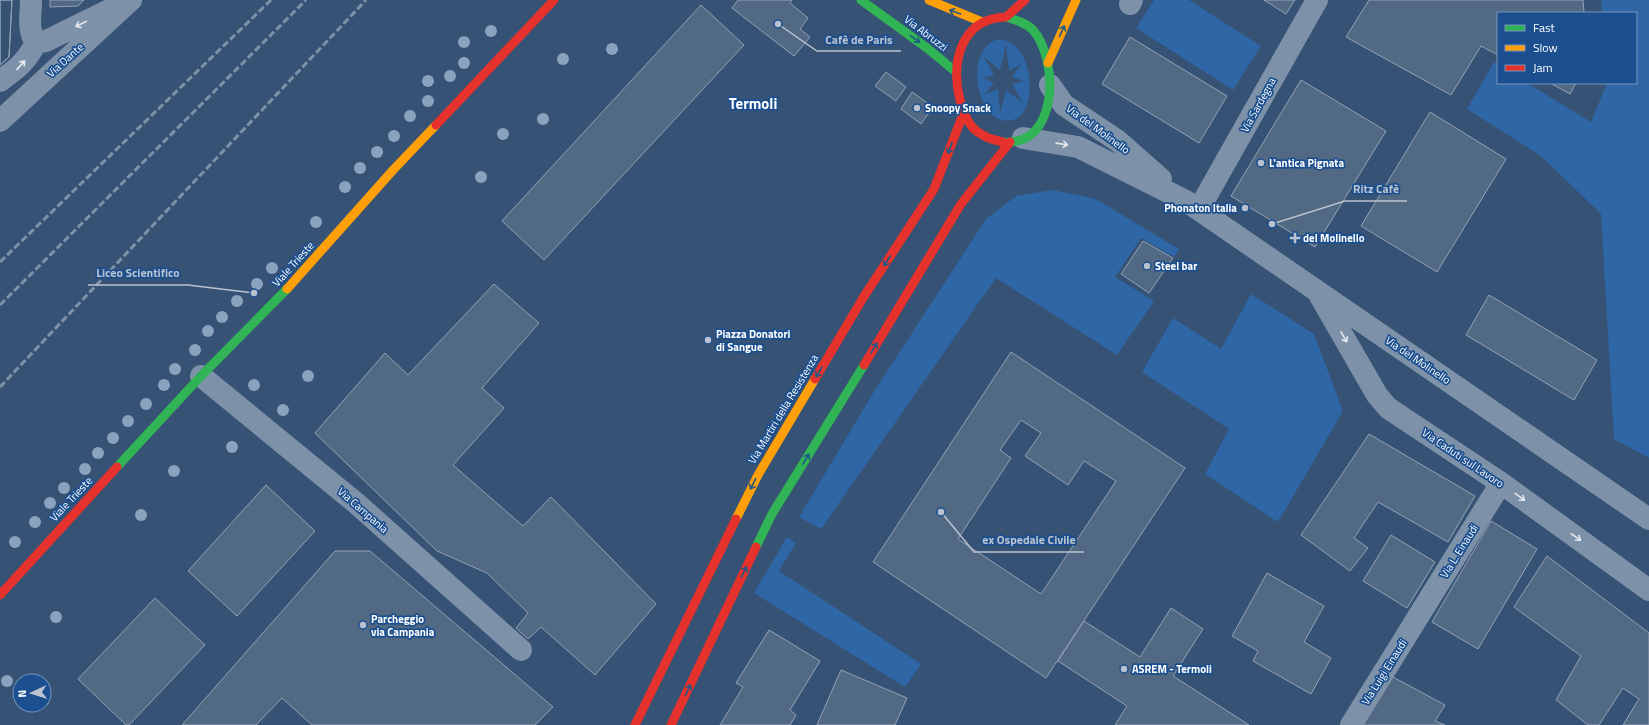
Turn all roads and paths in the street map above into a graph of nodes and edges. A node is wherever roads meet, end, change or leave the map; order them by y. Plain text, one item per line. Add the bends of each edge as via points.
1 (31, 0) edge
2 (130, 0) edge
3 (554, 0) edge
4 (861, 0) edge
5 (930, 0) edge
6 (1025, 0) edge
7 (1076, 0) edge
8 (1317, 0) edge
9 (1006, 17) junction
10 (982, 22) junction
11 (36, 43) junction
12 (1048, 63) junction
13 (956, 72) junction
14 (0, 81) edge
15 (1050, 85) junction
16 (964, 112) junction
17 (0, 121) edge
18 (1017, 140) junction
19 (1193, 205) junction
20 (1318, 291) junction
21 (201, 376) junction
22 (1501, 483) junction
23 (1649, 519) edge
24 (1649, 590) edge
25 (0, 595) edge
26 (1417, 619) joint
27 (521, 650) dead end
28 (635, 725) edge
29 (671, 725) edge
30 (1350, 725) edge

1 - 11 street via 30,30
2 -> 11 street, Via Dante via 46,41
2 - 17 street, Via Dante
3 - 21 main road, Viale Trieste via 394,169 291,285
4 -> 13 main road, Via Abruzzi via 928,48
10 -> 5 main road
6 - 9 main road
12 -> 7 main road
8 - 19 street, Via Sardegna
9 - 10 main road
9 - 12 main road via 1021,21 1033,30 1041,42
10 - 13 main road via 969,33 960,48
14 -> 11 street via 19,68
12 - 15 main road
13 - 16 main road via 957,92
15 - 18 main road via 1045,117 1032,133
15 - 19 street, Via del Molinello via 1064,105 1118,141
16 - 18 main road via 972,127 982,136 996,142
16 -> 28 main road, Via Martiri della Resistenza via 934,188 863,298 758,475
18 -> 19 street, Via del Molinello via 1078,146
29 -> 18 main road via 772,514 961,204
19 - 20 street, Via del Molinello
20 -> 22 street, Via Caduti sul Lavoro via 1377,395 1388,408
20 - 23 street, Via del Molinello
21 - 25 main road, Viale Trieste
21 - 27 street, Via Campania via 356,503
22 -> 24 street, Via Caduti sul Lavoro
22 - 26 street, Via L. Einaudi
26 - 30 street, Via Luigi Einaudi

